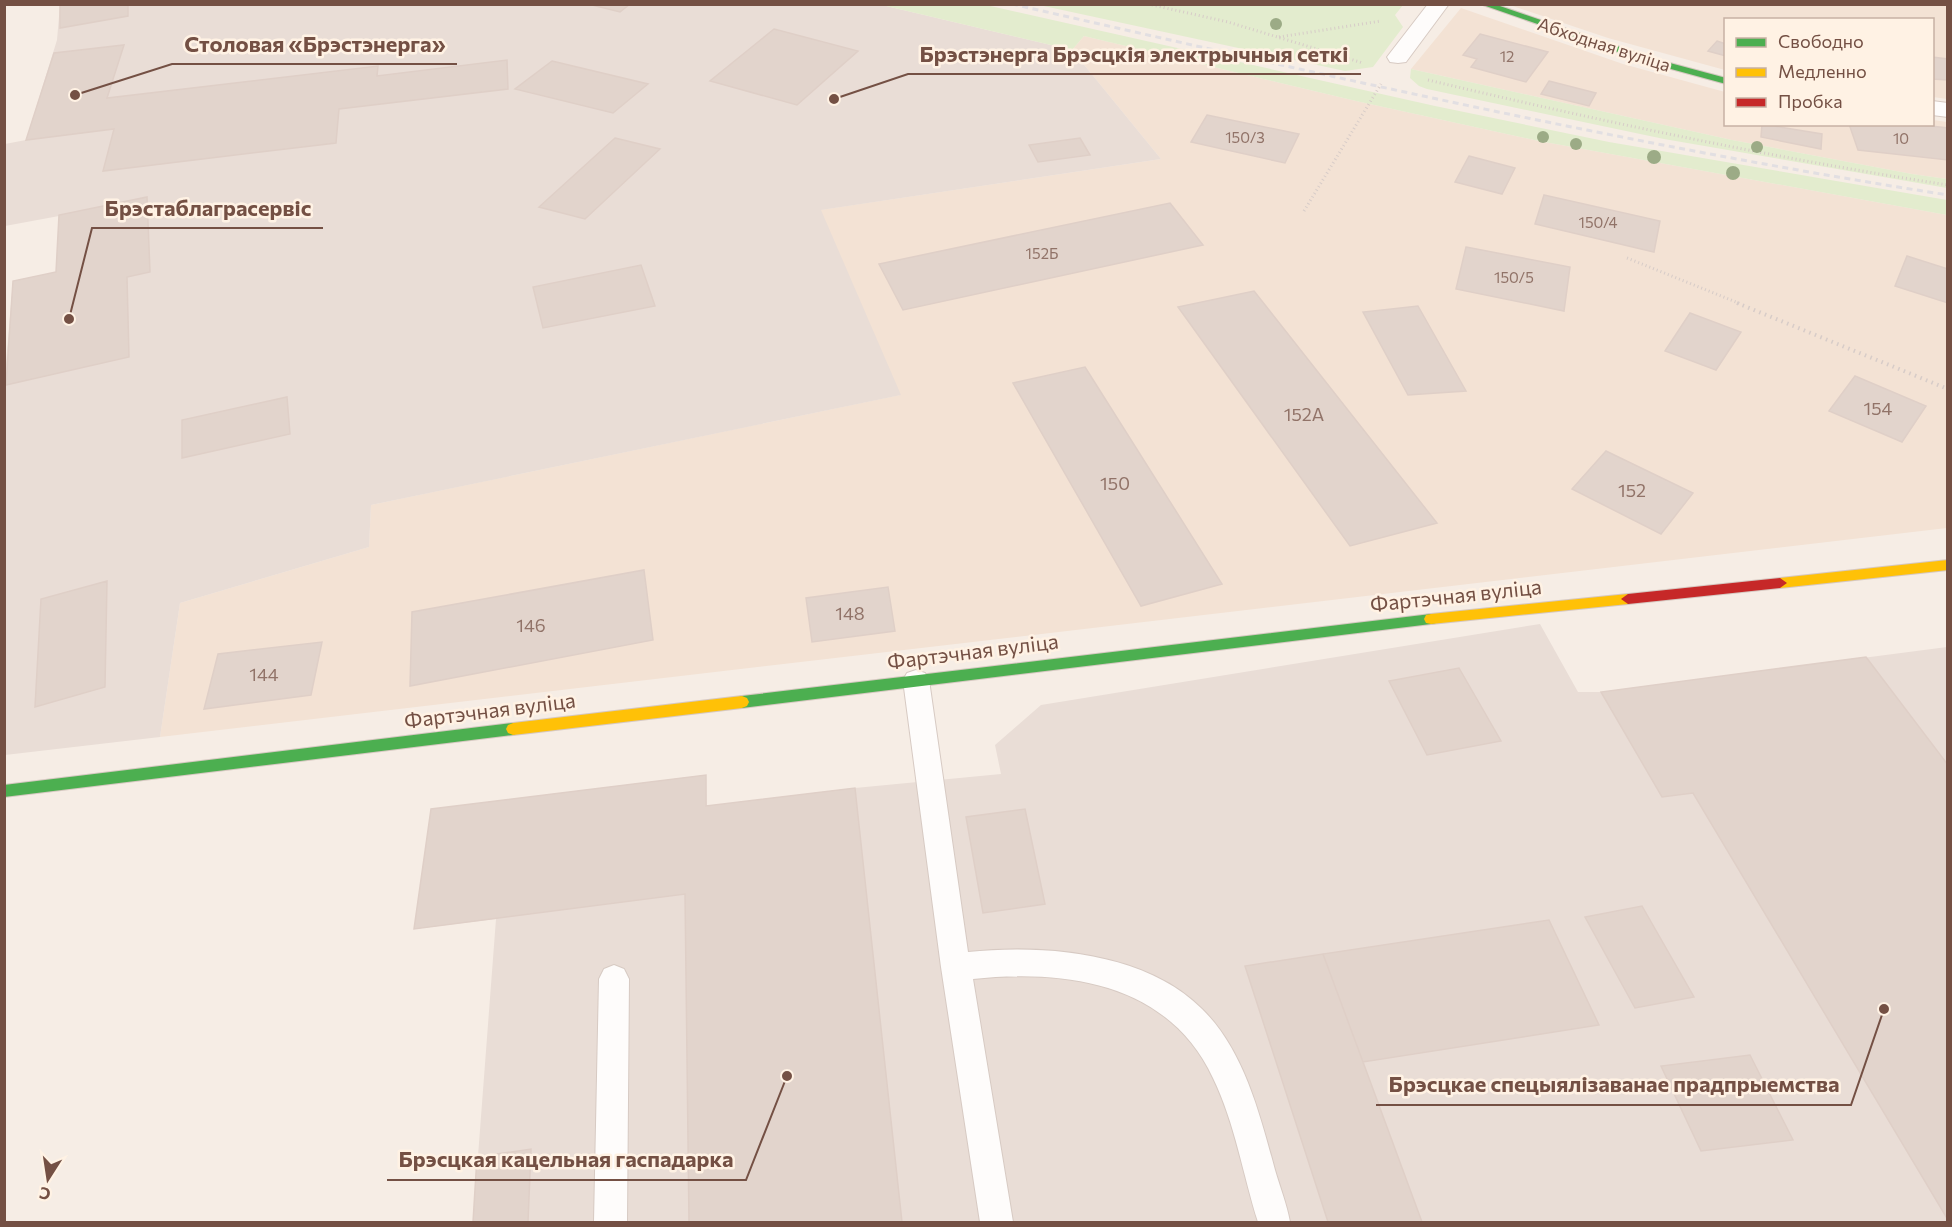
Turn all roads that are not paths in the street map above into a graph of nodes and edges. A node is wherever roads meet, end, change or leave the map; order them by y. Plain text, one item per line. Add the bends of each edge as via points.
1 (1439, 4) edge
2 (1484, 4) edge
3 (1394, 64) road end
4 (1724, 81) edge
5 (1947, 565) edge
6 (916, 680) junction
7 (4, 791) edge
8 (956, 967) junction
9 (614, 979) dead end
10 (610, 1222) edge
11 (996, 1222) edge
12 (1274, 1222) edge

1 - 3 street
2 - 4 street, Абходная вуліца via 1652,62
5 - 6 street, Фартэчная вуліца via 1358,627
6 - 7 street, Фартэчная вуліца
6 - 8 lane
8 - 11 lane
8 - 12 lane via 1023,961 1097,971 1133,981 1192,1018 1227,1073
9 - 10 lane

